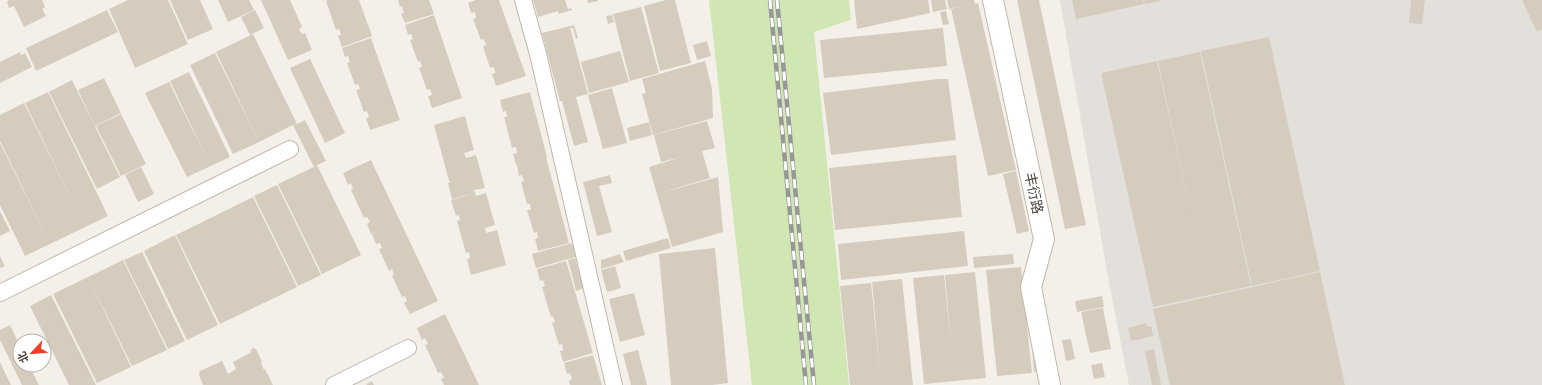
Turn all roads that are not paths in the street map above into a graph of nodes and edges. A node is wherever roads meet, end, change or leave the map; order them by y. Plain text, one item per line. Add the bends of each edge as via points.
1 (523, 0) edge
2 (993, 0) edge
3 (290, 149) dead end
4 (0, 293) edge
5 (408, 348) dead end
6 (334, 385) edge
7 (614, 385) edge
8 (1050, 385) edge

1 - 7 street via 538,54
2 - 8 street, 丰衍路 via 1044,239 1030,287
3 - 4 street
5 - 6 street

